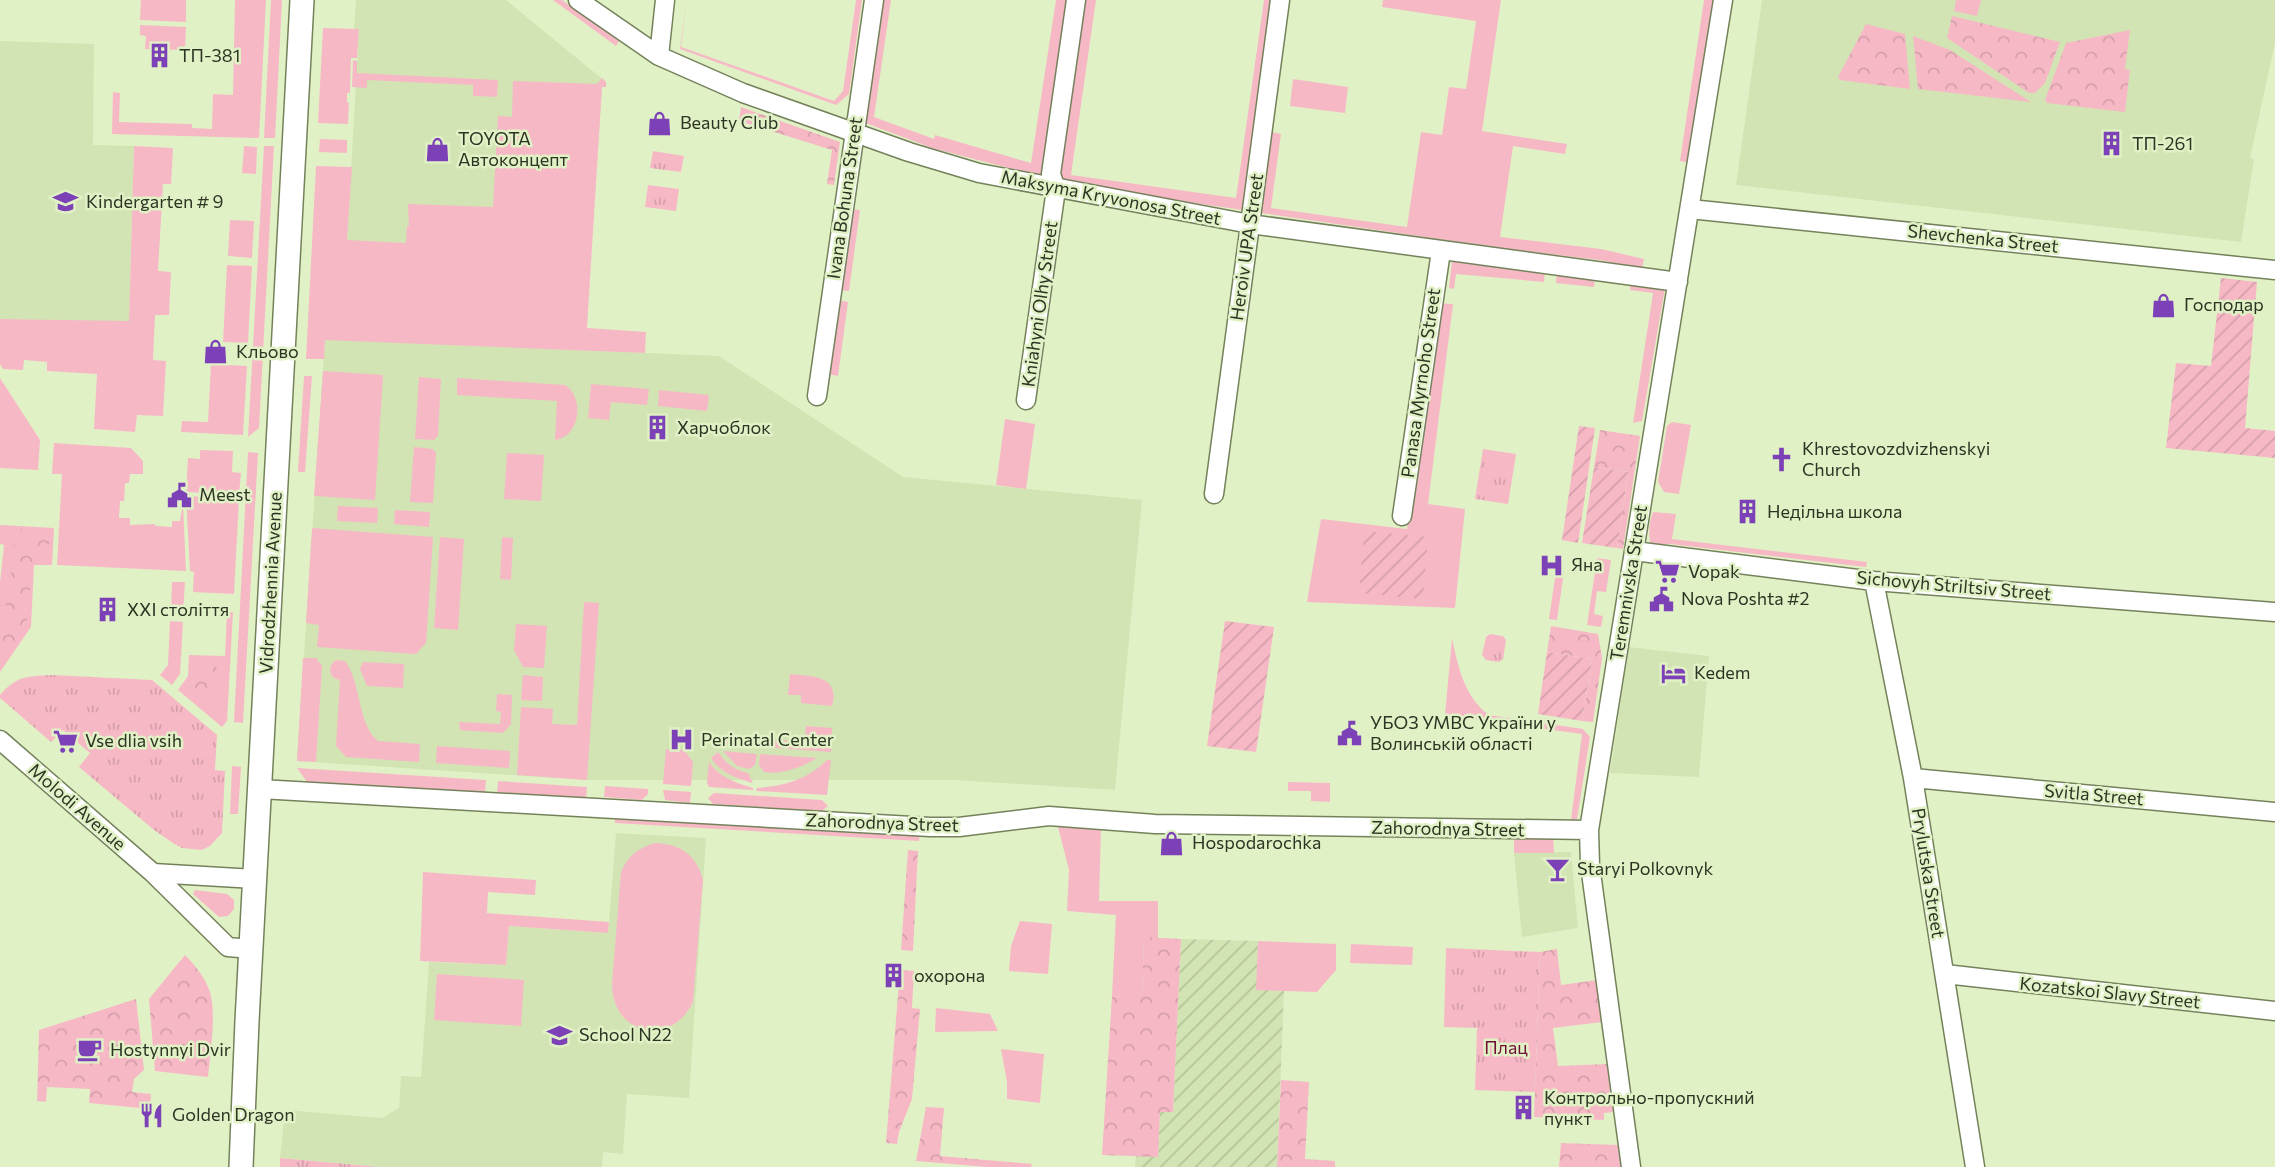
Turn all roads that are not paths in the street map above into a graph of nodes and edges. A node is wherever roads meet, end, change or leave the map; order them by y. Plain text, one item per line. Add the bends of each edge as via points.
1 (302, 0) edge
2 (578, 0) edge
3 (665, 0) edge
4 (874, 0) edge
5 (1076, 0) edge
6 (1280, 0) edge
7 (1723, 0) edge
8 (661, 29) junction
9 (642, 46) junction
10 (659, 56) junction
11 (855, 132) junction
12 (1056, 189) junction
13 (1690, 209) junction
14 (1250, 224) junction
15 (1441, 251) junction
16 (2275, 270) edge
17 (1678, 282) junction
18 (817, 396) dead end
19 (1026, 400) dead end
20 (1214, 494) dead end
21 (1402, 516) dead end
22 (1634, 551) junction
23 (1874, 581) junction
24 (2275, 611) edge
25 (0, 740) edge
26 (1913, 778) junction
27 (260, 789) junction
28 (2275, 812) edge
29 (1589, 830) junction
30 (153, 873) junction
31 (255, 879) junction
32 (251, 949) junction
33 (1945, 974) junction
34 (2275, 1011) edge
35 (241, 1167) edge
36 (1631, 1167) edge
37 (1975, 1167) edge

1 - 27 main road, Vidrodzhennia Avenue
2 - 9 street, Maksyma Kryvonosa Street
3 - 8 street
4 - 11 street, Ivana Bohuna Street
5 - 12 street, Kniahyni Olhy Street via 1051,174
6 - 14 street, Heroiv UPA Street
7 - 13 street, Teremnivska Street
8 - 9 street
8 - 10 street
9 - 10 street, Maksyma Kryvonosa Street
10 - 11 street, Maksyma Kryvonosa Street via 743,93
11 - 12 street, Maksyma Kryvonosa Street via 979,173
11 - 18 street, Ivana Bohuna Street
12 - 14 street, Maksyma Kryvonosa Street
12 - 19 street, Kniahyni Olhy Street
13 - 16 street, Shevchenka Street
13 - 17 street, Teremnivska Street
14 - 15 street, Maksyma Kryvonosa Street
14 - 20 street, Heroiv UPA Street
15 - 17 street, Maksyma Kryvonosa Street
15 - 21 street, Panasa Myrnoho Street
17 - 22 street, Teremnivska Street
22 - 23 street, Sichovyh Striltsiv Street
22 - 29 street, Teremnivska Street
23 - 24 street, Sichovyh Striltsiv Street
23 - 26 street, Prylutska Street
25 - 30 street, Molodi Avenue
26 - 28 street, Svitla Street
26 - 33 street, Prylutska Street
27 - 29 street, Zahorodnya Street via 930,827 1049,816 1180,825
27 - 31 main road, Vidrodzhennia Avenue
29 - 36 street, Teremnivska Street
30 - 31 street
30 - 32 street, Molodi Avenue via 228,947
31 - 32 main road, Vidrodzhennia Avenue
32 - 35 main road, Vidrodzhennia Avenue
33 - 34 street, Kozatskoi Slavy Street
33 - 37 street, Prylutska Street

